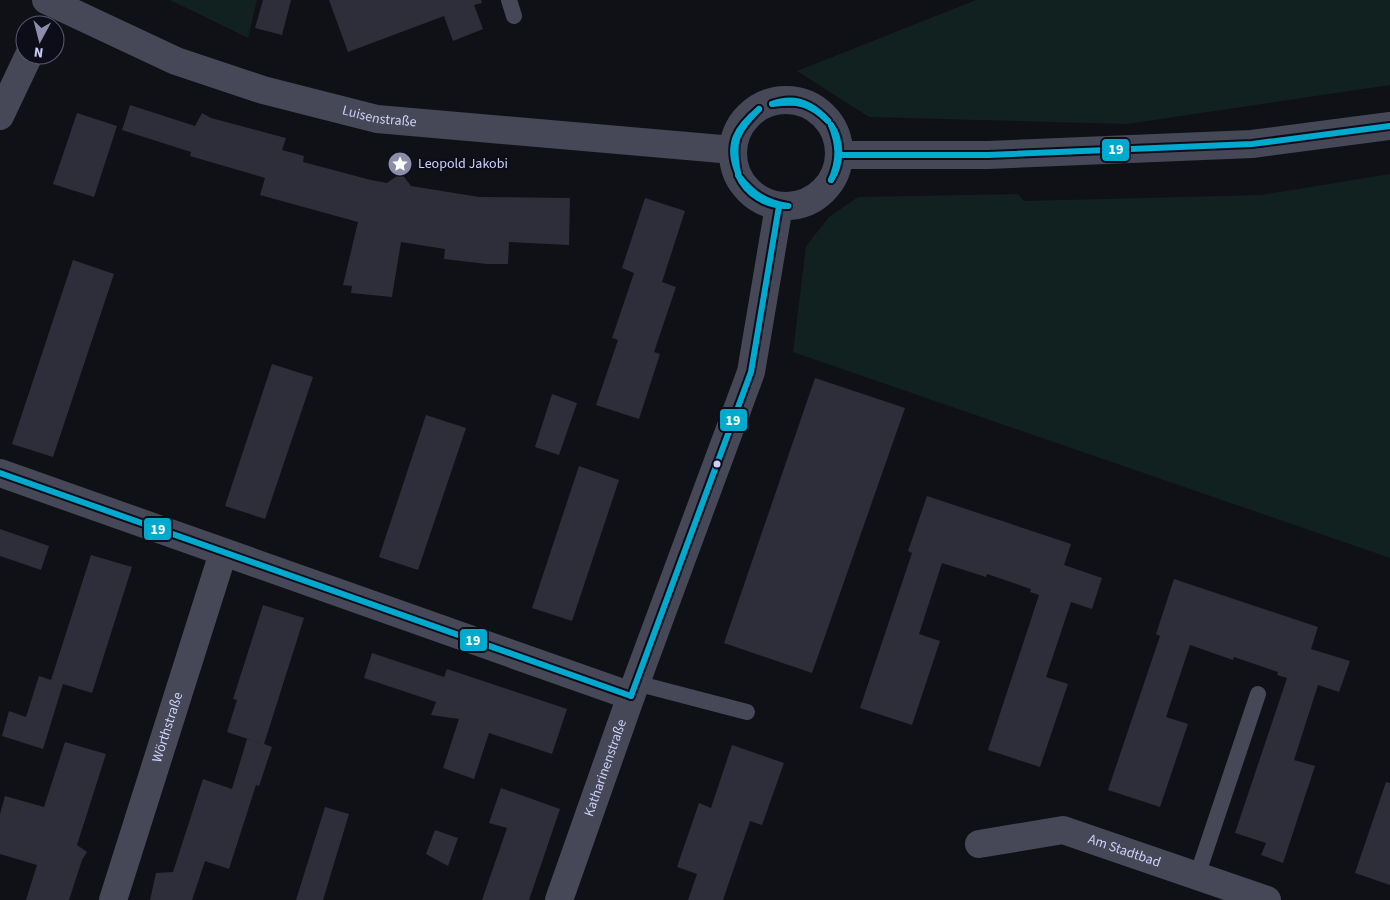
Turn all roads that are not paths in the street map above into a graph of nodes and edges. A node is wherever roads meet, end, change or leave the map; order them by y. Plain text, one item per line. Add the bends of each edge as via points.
1 (508, 0) edge
2 (48, 10) edge
3 (514, 16) dead end
4 (24, 65) edge
5 (0, 116) edge
6 (1390, 126) edge
7 (733, 150) junction
8 (840, 155) junction
9 (779, 206) junction
10 (0, 474) edge
11 (223, 554) junction
12 (633, 689) junction
13 (1258, 694) dead end
14 (747, 712) dead end
15 (979, 844) dead end
16 (1197, 876) junction
17 (112, 900) edge
18 (559, 900) edge
19 (1267, 900) edge

1 - 3 lane
2 - 7 street, Luisenstraße via 263,90 377,119
4 - 5 street
6 - 8 street via 1252,144 988,155
7 - 8 street via 738,131 748,116 762,105 780,100 798,101 816,108 838,137
7 - 9 street via 734,166 740,180 750,192
8 - 9 street via 832,180 814,199 797,205
9 - 12 street, Katharinenstraße via 751,372
10 - 11 street
11 - 12 street
11 - 17 street, Wörthstraße
12 - 14 lane
12 - 18 street, Katharinenstraße
13 - 16 lane
15 - 16 street, Am Stadtbad via 1063,830
16 - 19 street, Am Stadtbad

